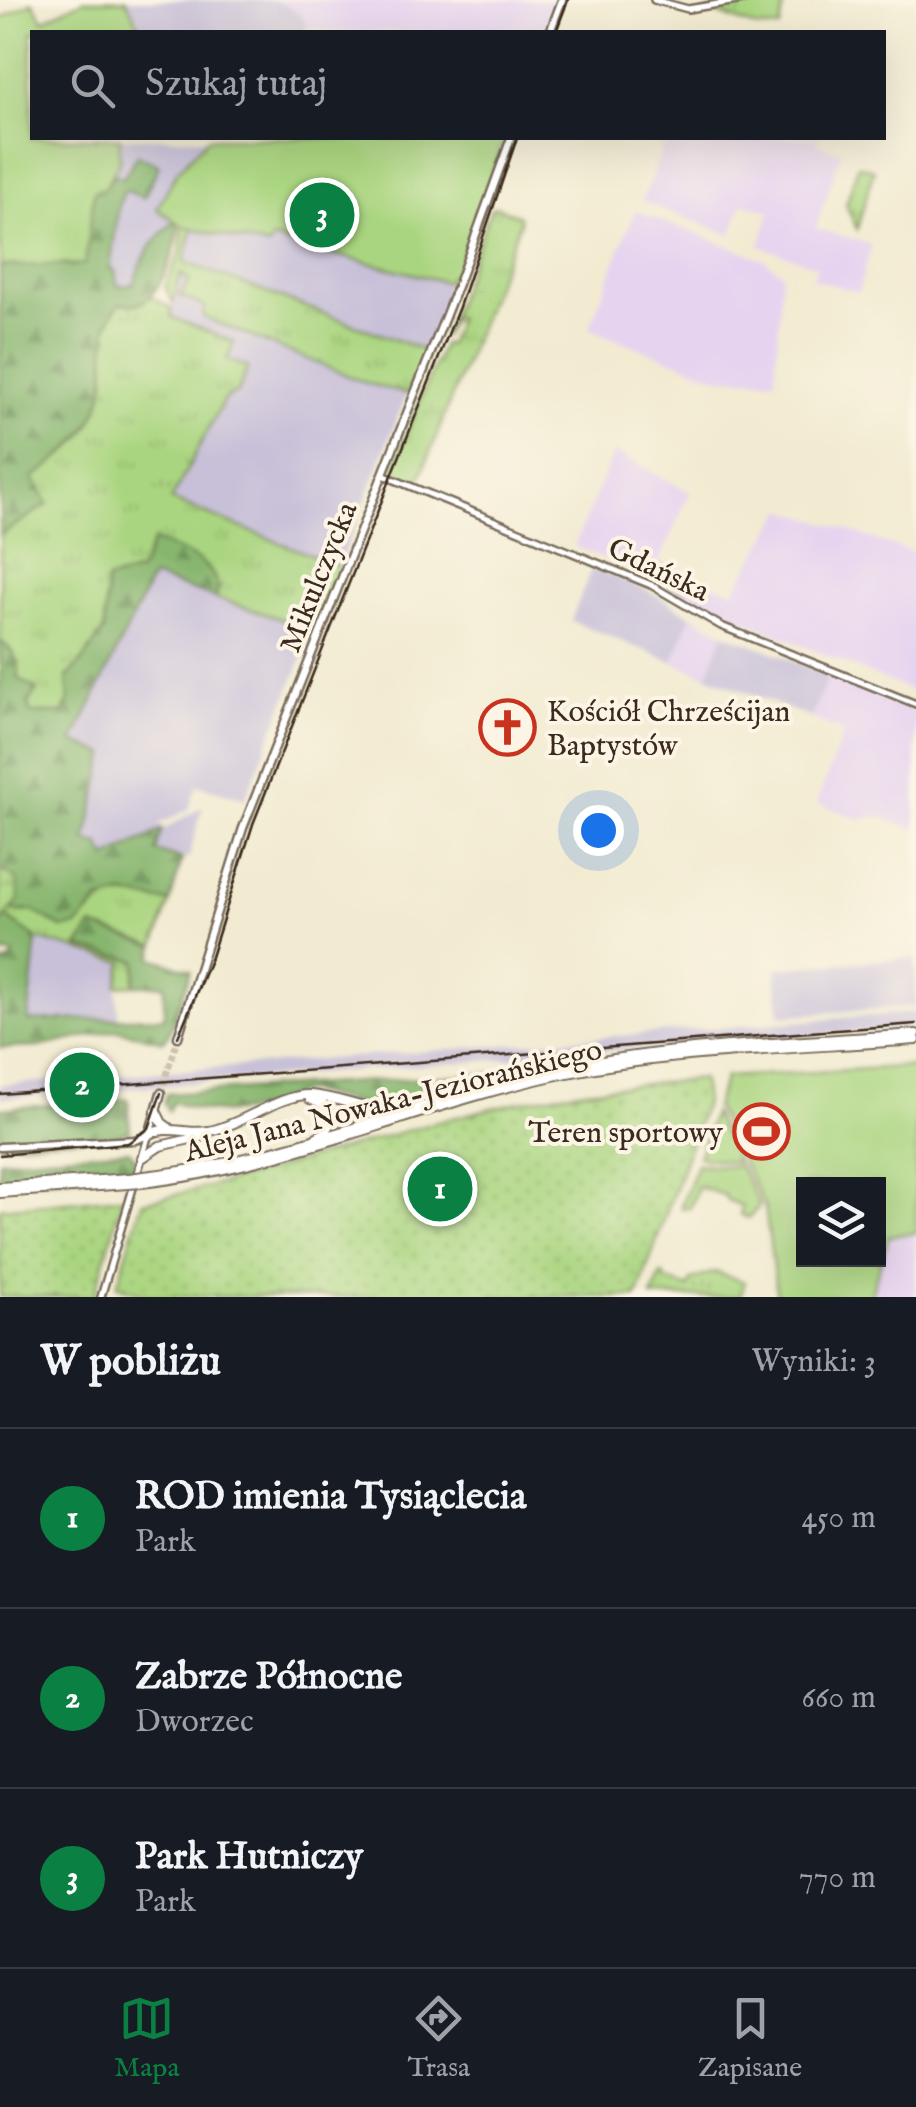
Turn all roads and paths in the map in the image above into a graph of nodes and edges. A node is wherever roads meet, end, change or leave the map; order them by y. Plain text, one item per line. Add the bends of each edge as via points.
1 (562, 0) edge
2 (654, 0) edge
3 (744, 0) edge
4 (551, 30) edge
5 (510, 140) edge
6 (383, 475) junction
7 (916, 704) edge
8 (178, 1037) tunnel mouth
9 (916, 1037) edge
10 (161, 1092) tunnel mouth
11 (421, 1108) junction
12 (156, 1111) junction
13 (173, 1130) junction
14 (149, 1135) junction
15 (166, 1145) junction
16 (294, 1146) junction
17 (0, 1147) edge
18 (142, 1158) junction
19 (143, 1180) junction
20 (0, 1190) edge
21 (101, 1297) edge

1 - 4 main road
2 - 3 street via 688,9
5 - 6 main road, Mikulczycka
6 - 7 street, Gdańska via 651,585 731,630
6 - 8 main road, Mikulczycka via 243,828
9 - 11 main road, Aleja Jana Nowaka-Jeziorańskiego via 612,1060
9 - 19 main road, Aleja Jana Nowaka-Jeziorańskiego via 574,1072 264,1161
10 - 12 main road
11 - 13 main road via 379,1112 306,1095 211,1131
11 - 16 main road, Aleja Jana Nowaka-Jeziorańskiego
12 - 13 main road
12 - 14 main road
13 - 14 main road
14 - 15 main road
14 - 17 main road
14 - 18 street
15 - 16 main road via 230,1128 295,1100 324,1105 332,1117 326,1132
15 - 18 main road
16 - 19 main road, Aleja Jana Nowaka-Jeziorańskiego
18 - 21 street
19 - 20 main road, Aleja Jana Nowaka-Jeziorańskiego, bridge

